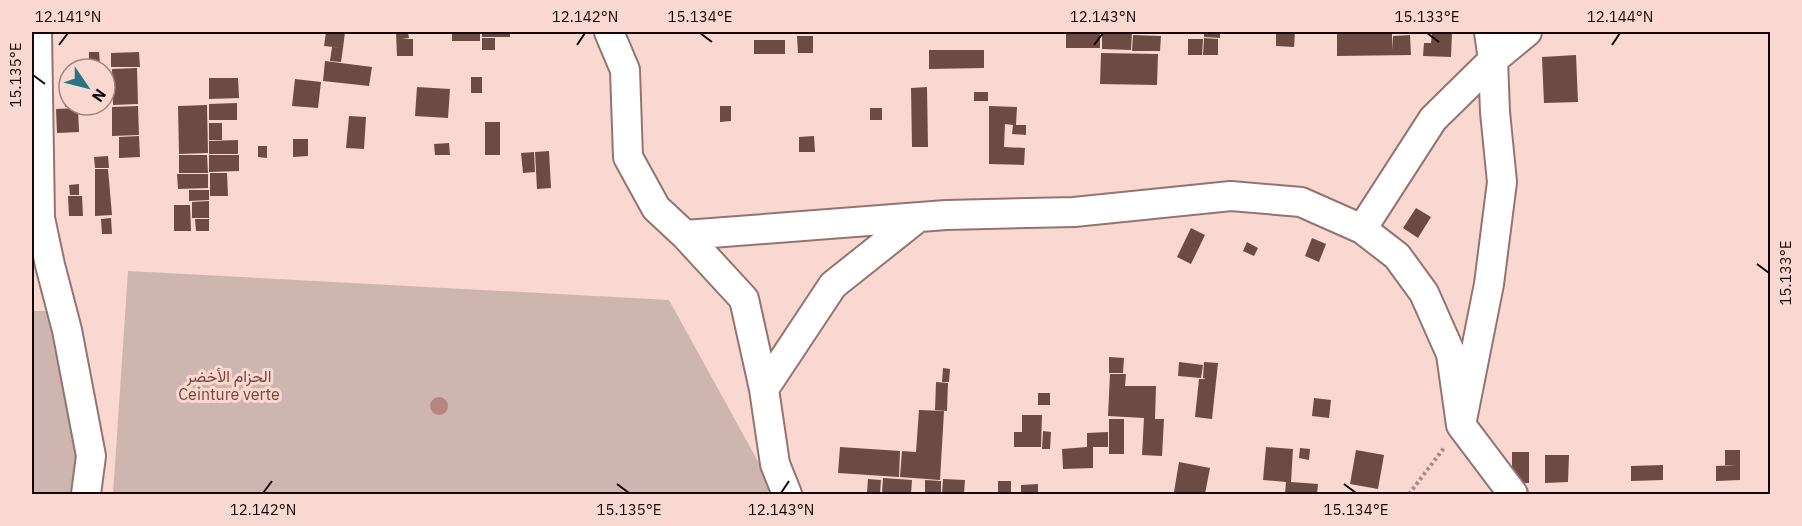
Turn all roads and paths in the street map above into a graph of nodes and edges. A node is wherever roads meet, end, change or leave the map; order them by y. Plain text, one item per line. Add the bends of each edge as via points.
1 (37, 32) edge
2 (609, 32) edge
3 (1488, 32) edge
4 (1527, 32) edge
5 (1493, 60) junction
6 (35, 170) edge
7 (916, 219) junction
8 (1362, 229) junction
9 (685, 235) junction
10 (764, 389) junction
11 (1461, 425) junction
12 (86, 495) edge
13 (787, 495) edge
14 (1409, 495) edge
15 (1513, 495) edge

1 - 6 street
2 - 9 street via 625,70 628,157 656,208
3 - 5 street
4 - 5 street
5 - 8 street via 1433,119
5 - 11 street via 1502,182 1489,284
6 - 12 street via 40,218 91,456
7 - 8 street via 1074,212 1231,196 1301,202
7 - 9 street
7 - 10 street via 833,285
8 - 11 street via 1397,256 1424,293 1451,354
9 - 10 street via 744,299
10 - 13 street via 775,464
11 - 14 path
11 - 15 street

